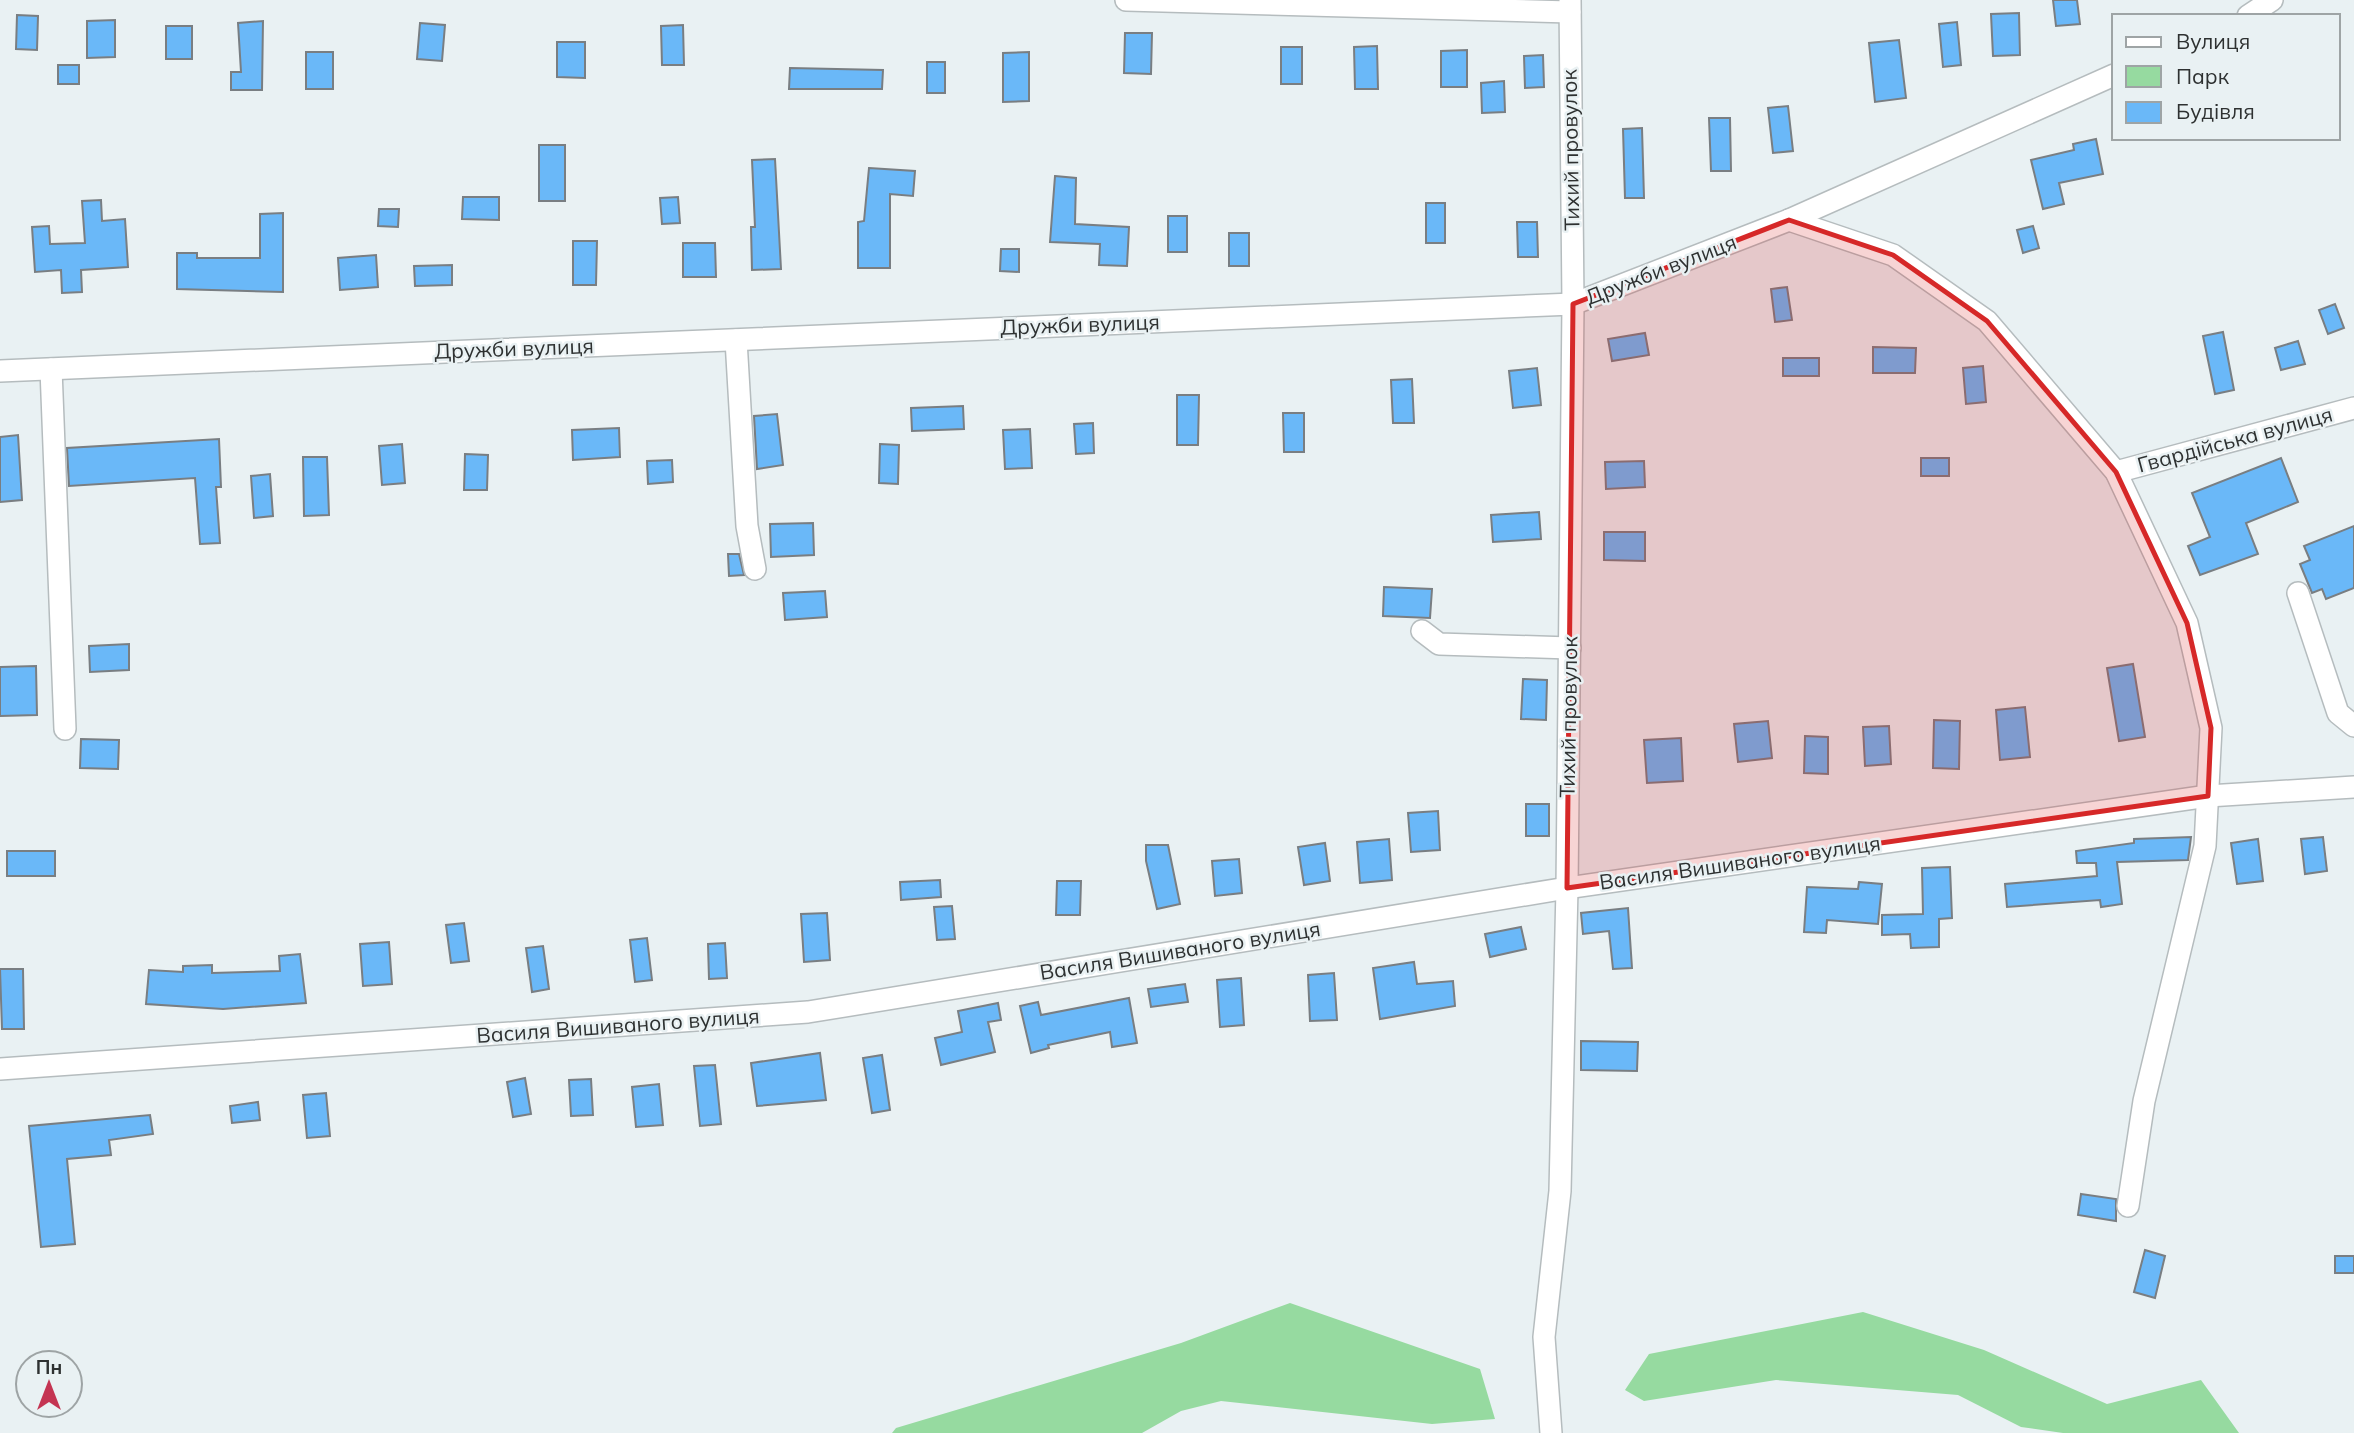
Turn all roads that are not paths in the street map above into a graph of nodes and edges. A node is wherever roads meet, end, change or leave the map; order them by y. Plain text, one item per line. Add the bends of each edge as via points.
1 (1126, 0) edge
2 (2272, 0) edge
3 (1570, 6) edge
4 (2251, 14) edge
5 (2112, 76) edge
6 (1789, 220) junction
7 (1573, 304) junction
8 (736, 340) junction
9 (51, 369) junction
10 (0, 371) edge
11 (2354, 408) edge
12 (2116, 472) junction
13 (755, 569) dead end
14 (2298, 593) dead end
15 (1422, 631) dead end
16 (1570, 648) junction
17 (2354, 726) edge
18 (65, 729) dead end
19 (2354, 786) edge
20 (2208, 796) junction
21 (1567, 888) junction
22 (0, 1069) edge
23 (2128, 1206) dead end
24 (1551, 1433) edge

1 - 3 street
2 - 4 street
3 - 7 street, Тихий провулок
5 - 6 street, Дружби вулиця
6 - 7 street, Дружби вулиця
6 - 12 street via 1893,255 1987,321
7 - 8 street, Дружби вулиця
7 - 16 street, Тихий провулок
8 - 9 street, Дружби вулиця
8 - 13 street via 747,526
9 - 10 street, Дружби вулиця
9 - 18 street
11 - 12 street, Гвардійська вулиця
12 - 20 street via 2187,623 2211,728
14 - 17 street via 2338,713
15 - 16 street via 1439,644
16 - 21 street, Тихий провулок
19 - 20 street, Василя Вишиваного вулиця
20 - 21 street, Василя Вишиваного вулиця
20 - 23 street via 2205,846 2144,1101
21 - 22 street, Василя Вишиваного вулиця via 808,1012
21 - 24 street, Тихий провулок via 1560,1191 1544,1337

